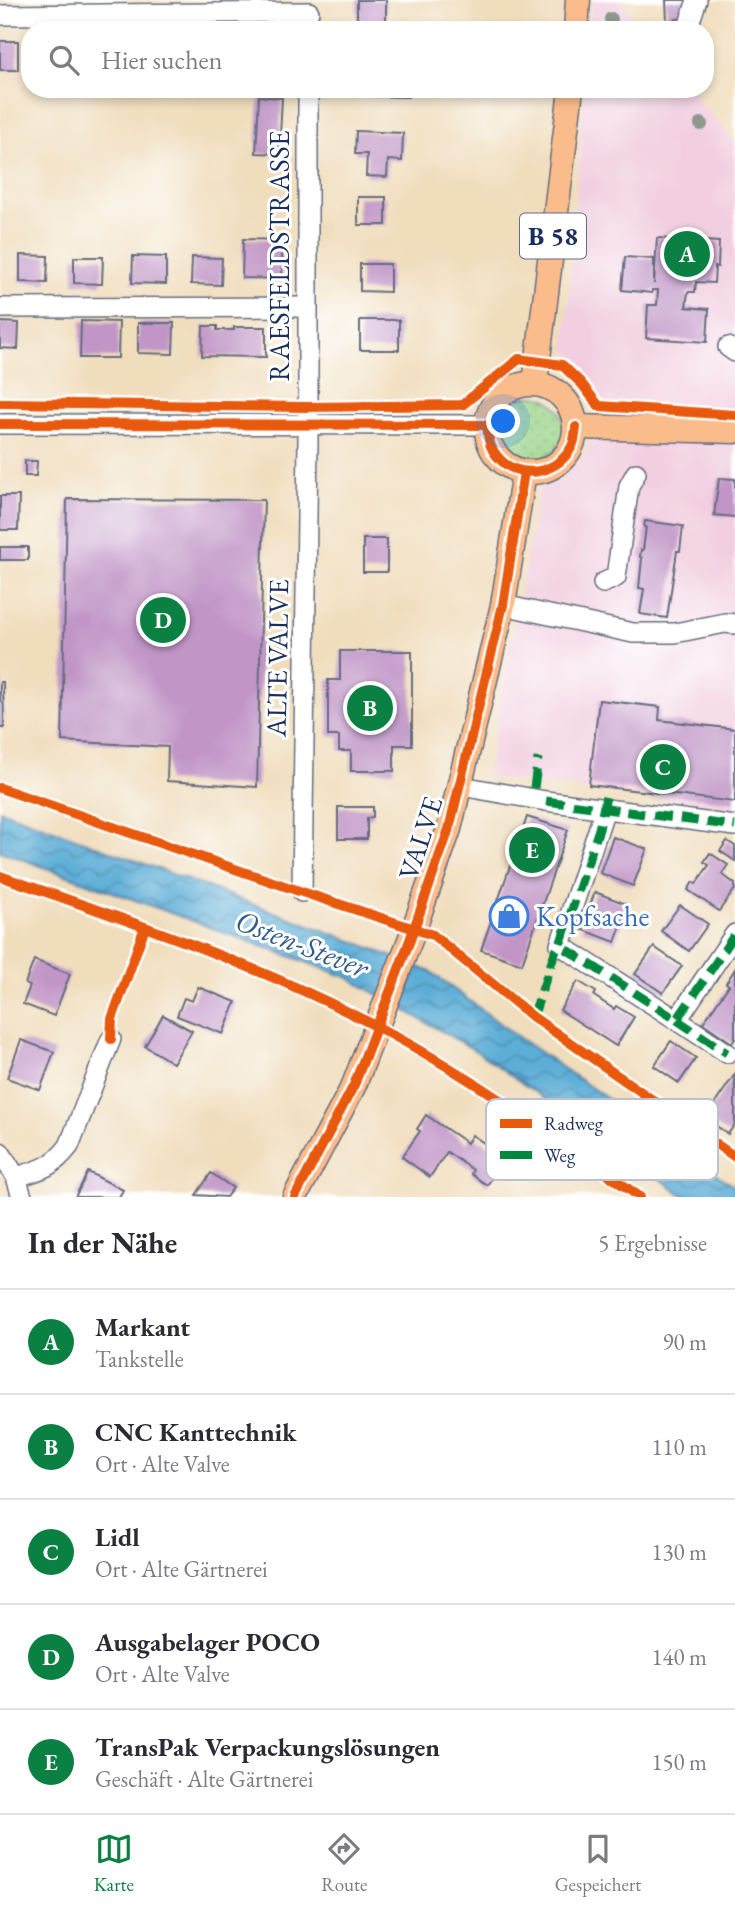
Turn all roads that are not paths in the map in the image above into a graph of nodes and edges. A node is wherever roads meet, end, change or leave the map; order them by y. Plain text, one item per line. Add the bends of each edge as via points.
1 (578, 0) edge
2 (697, 0) edge
3 (47, 6) edge
4 (309, 14) edge
5 (0, 15) edge
6 (690, 20) dead end
7 (577, 21) edge
8 (308, 98) edge
9 (570, 98) edge
10 (307, 307) junction
11 (0, 308) edge
12 (535, 383) junction
13 (0, 424) edge
14 (307, 424) junction
15 (487, 425) junction
16 (576, 427) junction
17 (735, 431) edge
18 (524, 472) junction
19 (636, 474) dead end
20 (603, 583) dead end
21 (503, 605) junction
22 (735, 624) edge
23 (461, 786) junction
24 (605, 809) junction
25 (735, 825) edge
26 (302, 892) dead end
27 (735, 934) edge
28 (677, 1020) junction
29 (111, 1039) dead end
30 (727, 1053) dead end
31 (0, 1152) edge
32 (16, 1177) junction
33 (22, 1197) edge
34 (295, 1197) edge

1 - 7 main road
2 - 6 street
3 - 4 street
3 - 5 street
8 - 10 street, RAESFELDSTRASSE
9 - 12 main road, B 58
10 - 11 street
10 - 14 street, RAESFELDSTRASSE
12 - 15 main road via 517,385 502,394 491,408
12 - 16 main road via 564,397
13 - 14 street
14 - 15 street
14 - 26 street, ALTE VALVE
15 - 18 main road via 496,456
16 - 17 main road
16 - 18 main road via 573,446 561,462 544,471
18 - 21 main road, VALVE
19 - 20 street via 629,486 616,577
21 - 22 street via 633,633 675,633
21 - 23 main road, VALVE
23 - 24 street
23 - 34 main road, VALVE via 410,940 354,1085
24 - 25 street
24 - 28 street via 560,945
27 - 28 street
28 - 30 street
29 - 32 street via 69,1146 57,1161
31 - 32 street
32 - 33 street

